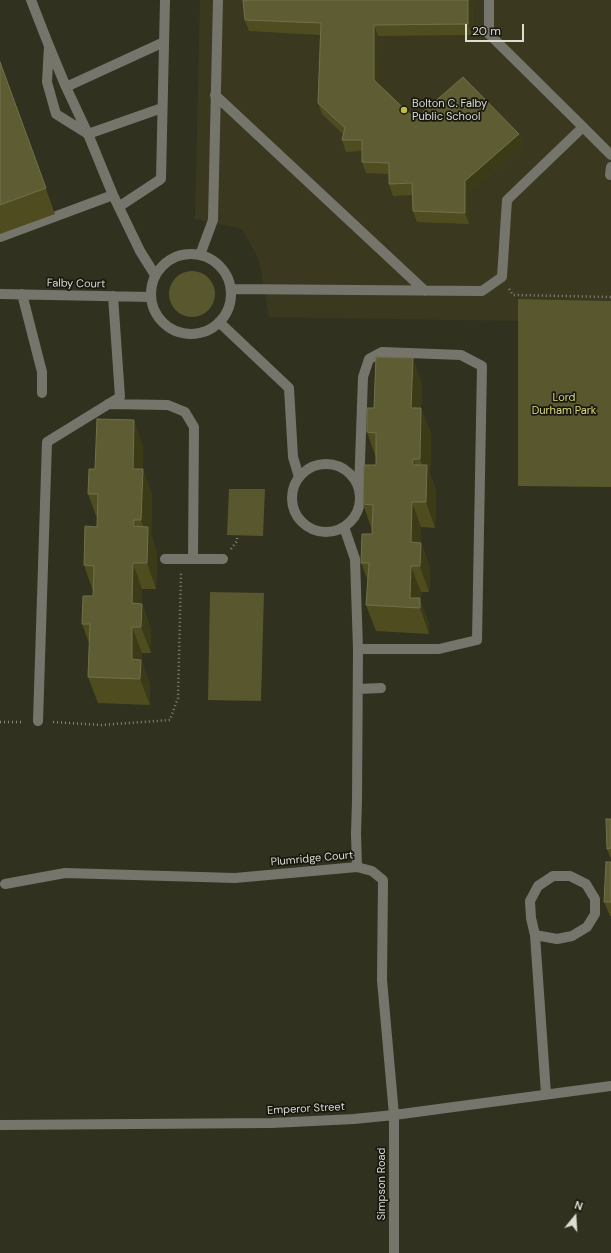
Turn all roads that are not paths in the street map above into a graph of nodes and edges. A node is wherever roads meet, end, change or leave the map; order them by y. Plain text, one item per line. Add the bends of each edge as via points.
1 (31, 0) edge
2 (165, 0) edge
3 (218, 0) edge
4 (489, 0) edge
5 (164, 42) junction
6 (49, 46) junction
7 (66, 88) junction
8 (216, 95) junction
9 (162, 108) junction
10 (583, 127) junction
11 (88, 134) junction
12 (611, 155) edge
13 (113, 195) junction
14 (120, 206) junction
15 (0, 238) edge
16 (200, 255) junction
17 (155, 275) junction
18 (231, 289) junction
19 (425, 291) junction
20 (0, 294) edge
21 (22, 294) junction
22 (113, 296) junction
23 (151, 297) junction
24 (218, 322) junction
25 (42, 393) dead end
26 (108, 404) junction
27 (299, 477) junction
28 (359, 490) junction
29 (344, 527) junction
30 (165, 559) dead end
31 (193, 559) junction
32 (223, 559) dead end
33 (358, 649) junction
34 (381, 688) dead end
35 (358, 689) junction
36 (38, 721) road end
37 (358, 867) junction
38 (5, 884) dead end
39 (535, 935) junction
40 (611, 1086) edge
41 (546, 1094) junction
42 (394, 1115) junction
43 (0, 1125) edge
44 (394, 1253) edge

1 - 6 street
2 - 5 street
3 - 8 street
4 - 10 street via 489,34
5 - 7 street
5 - 9 street
6 - 7 street
6 - 11 street via 47,82 56,114
7 - 11 street
8 - 16 street via 213,220
8 - 19 street
9 - 11 street
9 - 14 street via 161,179
10 - 12 street
10 - 19 street via 507,200 502,277 482,291
11 - 13 street
13 - 14 street
13 - 15 street
14 - 17 street via 140,250
16 - 17 street via 186,254 174,257
16 - 18 street via 211,259 220,267
17 - 23 street
18 - 19 street
18 - 24 street via 227,311
20 - 21 street, Falby Court
21 - 22 street, Falby Court
21 - 25 street via 42,372
22 - 23 street, Falby Court
22 - 26 street via 120,397
23 - 24 street via 156,313 164,324 176,331 189,334 202,332
24 - 27 street via 289,388 293,457
26 - 31 street via 168,405 185,412 194,427
26 - 36 street via 47,442
27 - 28 street via 317,465 338,466 355,480
27 - 29 street via 292,499 294,510 301,520 310,528 321,531 333,531
28 - 29 street via 357,510 352,520
28 - 33 street via 363,377 369,359 382,352 461,355 482,366 477,640 438,649
29 - 33 street via 355,559
30 - 31 street
31 - 32 street
33 - 35 street
34 - 35 street
35 - 37 street
37 - 38 street, Plumridge Court via 235,878 65,873
37 - 42 street, Plumridge Court via 372,871 383,880 382,980
39 - 39 street via 530,901 538,886 553,876 570,876 586,884 595,899 595,914 587,928 572,936 557,939
39 - 41 street
40 - 41 street, Emperor Street
41 - 42 street, Emperor Street
42 - 43 street, Emperor Street via 272,1123
42 - 44 street, Simpson Road

